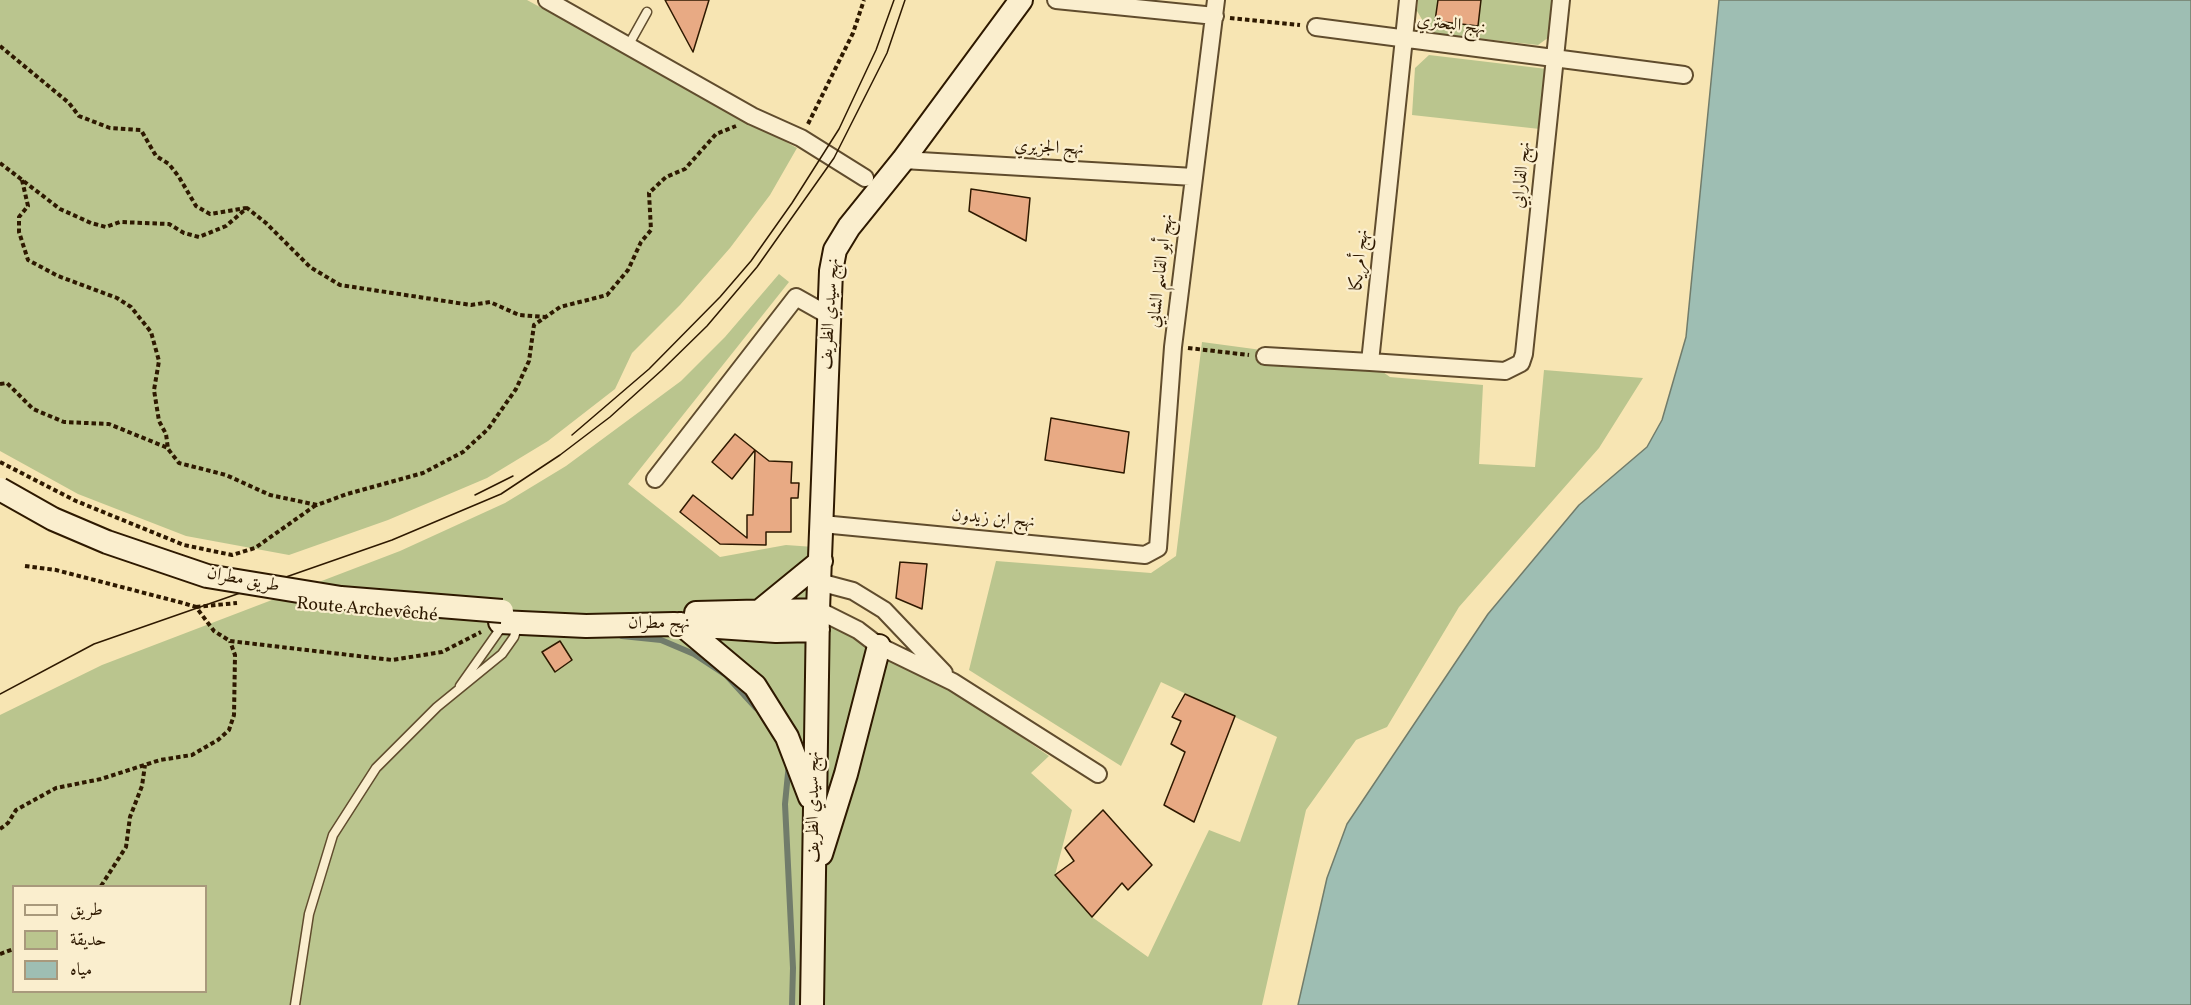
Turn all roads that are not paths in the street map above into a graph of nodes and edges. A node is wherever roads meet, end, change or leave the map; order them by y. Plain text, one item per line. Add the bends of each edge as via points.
1 (547, 0) edge
2 (1022, 0) edge
3 (1056, 0) edge
4 (1408, 0) edge
5 (1561, 0) edge
6 (1216, 8) edge
7 (647, 12) dead end
8 (1316, 27) road end
9 (1404, 40) junction
10 (628, 46) junction
11 (1555, 57) junction
12 (1683, 75) dead end
13 (903, 160) junction
14 (1194, 177) junction
15 (865, 178) dead end
16 (828, 315) junction
17 (1265, 356) road end
18 (1370, 362) junction
19 (655, 479) dead end
20 (0, 489) edge
21 (0, 504) edge
22 (822, 524) junction
23 (1158, 548) joint
24 (820, 572) junction
25 (761, 610) junction
26 (505, 619) junction
27 (818, 620) junction
28 (681, 624) junction
29 (879, 646) junction
30 (953, 682) junction
31 (453, 694) junction
32 (1098, 774) dead end
33 (814, 808) junction
34 (815, 872) junction
35 (295, 1005) edge
36 (812, 1005) edge

1 - 10 street
2 - 13 street, نهج سيدي الظريف
3 - 6 street
4 - 9 street, نهج أمريكا
5 - 11 street, نهج الفارابي
6 - 14 street, نهج أبو القاسم الشابي
7 - 10 lane
8 - 9 street, نهج البحتري
9 - 11 street, نهج البحتري
9 - 18 street, نهج أمريكا
10 - 15 street via 752,116 801,138
11 - 12 street, نهج البحتري
11 - 18 street, نهج الفارابي via 1521,363 1505,371
13 - 14 street, نهج الجزيري
13 - 16 street, نهج سيدي الظريف via 835,250
14 - 23 street, نهج أبو القاسم الشابي via 1173,346
16 - 19 street via 796,297
16 - 22 street, نهج سيدي الظريف
17 - 18 street
20 - 26 street, طريق مطران, bridge via 53,519 107,542 207,576
21 - 26 street, Route Archevêché via 101,554 195,584 300,606
22 - 23 street, نهج ابن زيدون via 1145,555
22 - 24 street, نهج سيدي الظريف
24 - 25 street
24 - 27 street, نهج سيدي الظريف
24 - 30 street via 884,610
25 - 26 street, نهج مطران
25 - 27 street, نهج مطران
26 - 28 street, نهج مطران via 586,626
26 - 31 lane via 489,648
26 - 31 lane via 514,637 502,654
27 - 28 street, نهج مطران via 776,631
27 - 29 street via 858,630
27 - 33 street, نهج سيدي الظريف
28 - 33 street via 755,686 787,737
29 - 30 street
29 - 34 street via 846,774
30 - 32 street
31 - 35 lane via 376,768 333,835 309,914
33 - 34 street, نهج سيدي الظريف
34 - 36 street, نهج سيدي الظريف

